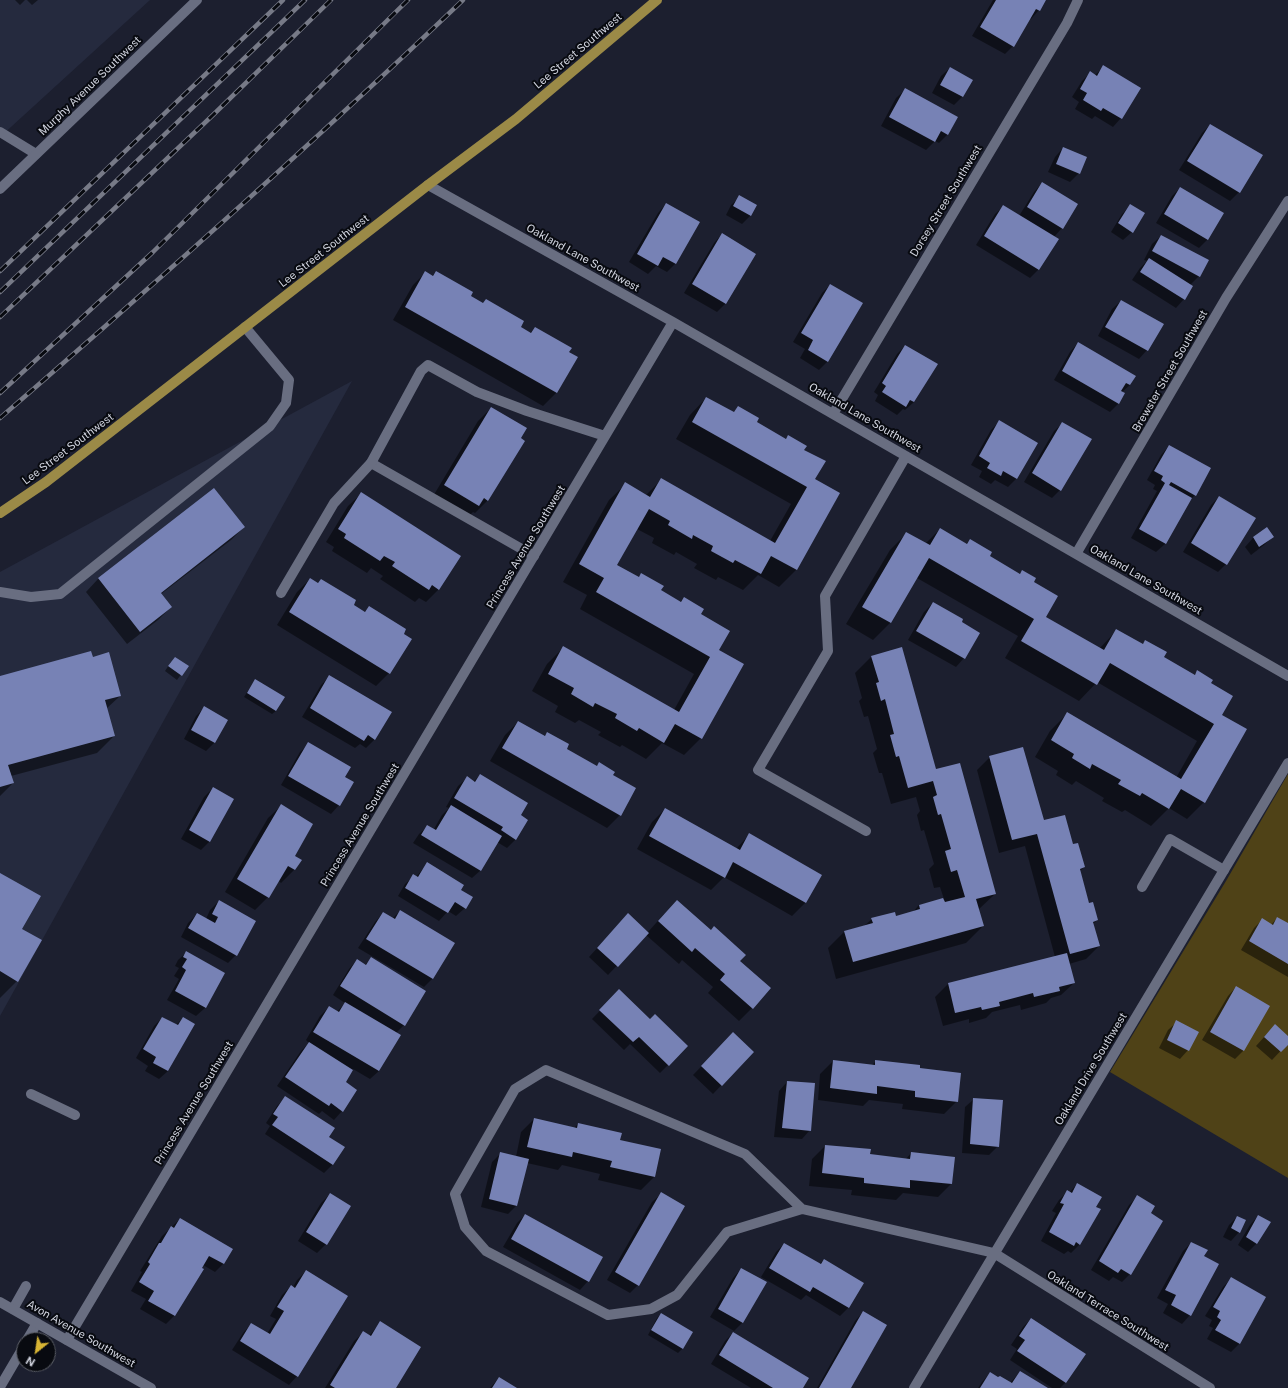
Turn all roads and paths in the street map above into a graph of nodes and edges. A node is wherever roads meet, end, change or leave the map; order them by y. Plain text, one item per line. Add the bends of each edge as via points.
1 (197, 0) edge
2 (657, 0) edge
3 (1078, 0) edge
4 (0, 132) edge
5 (36, 154) junction
6 (428, 185) junction
7 (0, 189) edge
8 (1288, 201) edge
9 (673, 322) junction
10 (246, 327) junction
11 (833, 414) junction
12 (605, 436) junction
13 (906, 456) junction
14 (371, 462) junction
15 (0, 513) edge
16 (1076, 554) junction
17 (534, 556) junction
18 (0, 592) edge
19 (281, 593) dead end
20 (1288, 676) edge
21 (1288, 763) edge
22 (866, 831) dead end
23 (1224, 870) junction
24 (1142, 887) dead end
25 (31, 1094) dead end
26 (74, 1115) dead end
27 (802, 1209) junction
28 (994, 1253) junction
29 (26, 1286) dead end
30 (0, 1302) edge
31 (13, 1309) junction
32 (37, 1323) junction
33 (32, 1332) edge
34 (67, 1340) junction
35 (16, 1360) edge
36 (0, 1387) edge
37 (151, 1388) edge
38 (914, 1388) edge
39 (1210, 1388) edge

1 - 5 street, Murphy Avenue Southwest
2 - 6 main road, Lee Street Southwest via 516,119
3 - 11 street, Dorsey Street Southwest
4 - 5 street
5 - 7 street, Murphy Avenue Southwest
6 - 9 street, Oakland Lane Southwest
6 - 10 main road, Lee Street Southwest
8 - 16 street, Brewster Street Southwest via 1226,298
9 - 11 street, Oakland Lane Southwest
9 - 12 street, Princess Avenue Southwest
10 - 15 main road, Lee Street Southwest via 46,482
10 - 18 street via 289,380 286,403 270,426 60,594 31,597
11 - 13 street, Oakland Lane Southwest
12 - 14 street via 526,412 477,392 428,365 421,371
12 - 17 street, Princess Avenue Southwest
13 - 16 street, Oakland Lane Southwest
13 - 22 street via 825,596 828,650 758,770
14 - 17 street
14 - 19 street via 334,503
16 - 20 street, Oakland Lane Southwest
17 - 34 street, Princess Avenue Southwest
21 - 23 street, Oakland Drive Southwest
23 - 24 street via 1170,839
23 - 28 street, Oakland Drive Southwest
25 - 26 street
27 - 27 street via 727,1232 677,1295 651,1309 608,1315 486,1251 465,1227 456,1194 515,1090 546,1070 745,1154
27 - 28 street, Oakland Terrace Southwest
28 - 38 street, Oakland Drive Southwest
28 - 39 street, Oakland Terrace Southwest
29 - 31 street
30 - 31 street, Avon Avenue Southwest
31 - 32 street, Avon Avenue Southwest
32 - 33 street
32 - 34 street, Avon Avenue Southwest
34 - 37 street, Avon Avenue Southwest
35 - 36 street

